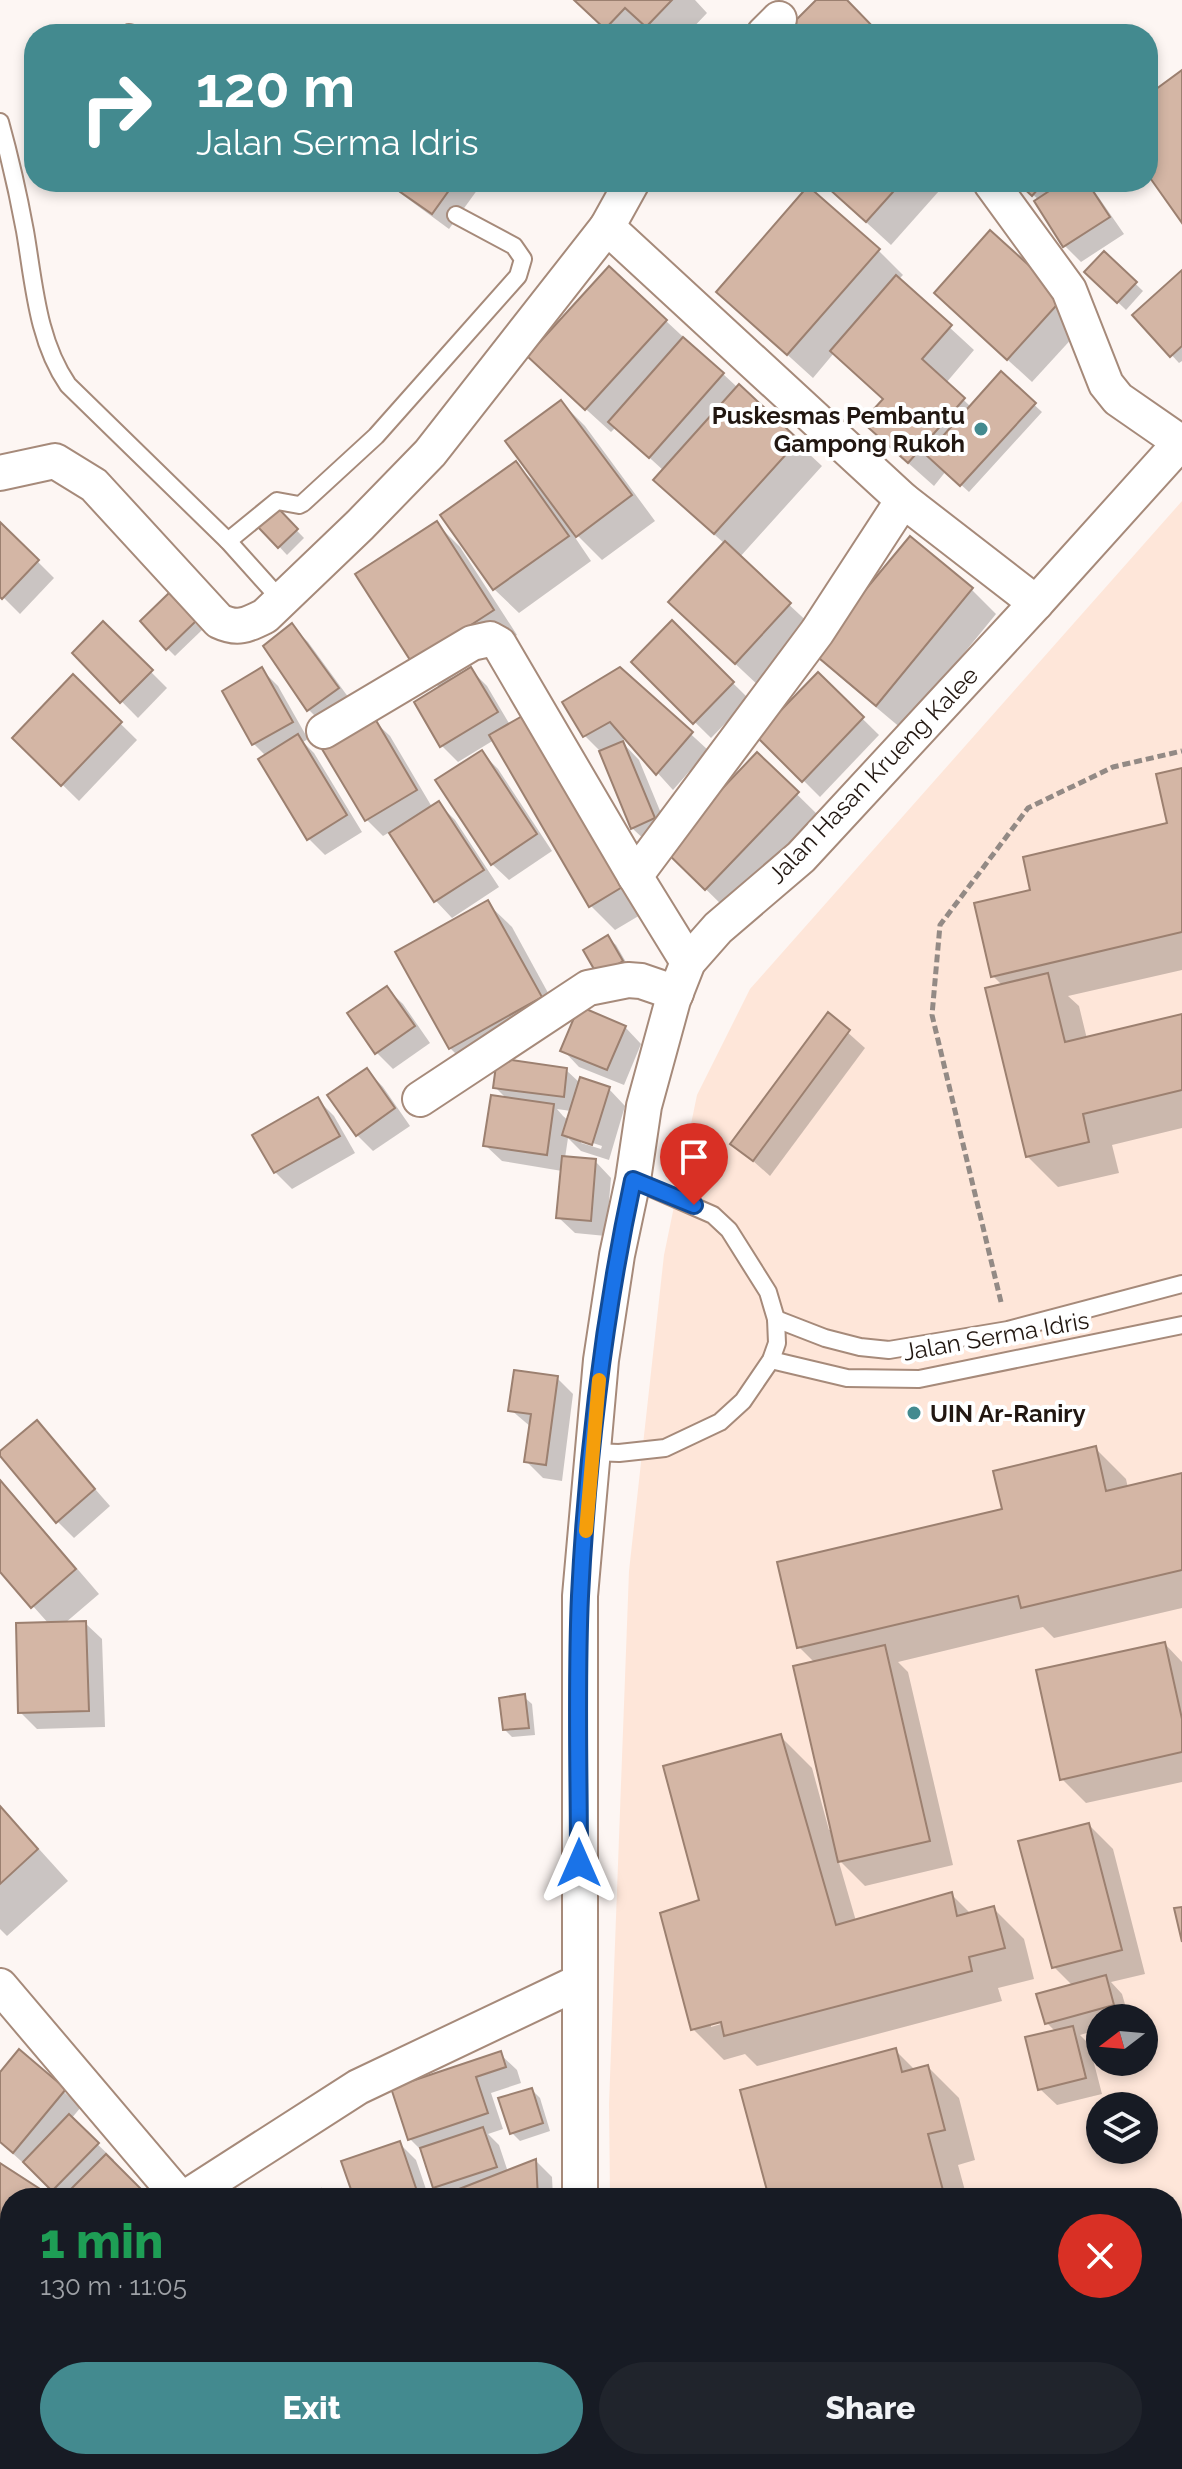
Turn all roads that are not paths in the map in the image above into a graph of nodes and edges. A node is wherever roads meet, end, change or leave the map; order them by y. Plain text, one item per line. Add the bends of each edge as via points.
1 (0, 122) edge
2 (626, 192) edge
3 (998, 192) edge
4 (456, 215) dead end
5 (607, 227) junction
6 (1181, 441) edge
7 (0, 473) edge
8 (903, 500) junction
9 (228, 541) junction
10 (281, 600) junction
11 (1036, 603) junction
12 (324, 731) dead end
13 (635, 876) junction
14 (688, 962) junction
15 (676, 993) junction
16 (420, 1099) dead end
17 (633, 1180) junction
18 (1182, 1284) edge
19 (776, 1319) junction
20 (1182, 1325) edge
21 (771, 1360) junction
22 (592, 1452) junction
23 (579, 1982) junction
24 (1, 1990) edge
25 (174, 2188) edge
26 (199, 2188) edge
27 (580, 2188) edge

1 - 9 lane via 43,329 57,369
2 - 5 street
3 - 6 street via 1069,290 1106,384 1118,399
4 - 9 lane via 514,246 523,259 518,276 376,436 314,494 299,505 277,501
5 - 8 street
5 - 10 street via 430,453
6 - 11 street, Jalan Hasan Krueng Kalee
7 - 10 street via 55,461 94,485 219,621 230,626 265,616
8 - 11 street
8 - 13 street via 817,632
9 - 10 lane
11 - 14 street, Jalan Hasan Krueng Kalee via 801,857 718,928
12 - 13 street via 472,643 490,639 499,644
13 - 14 street
14 - 15 street, Jalan Hasan Krueng Kalee
15 - 16 street via 628,980 588,988
15 - 17 street, Jalan Hasan Krueng Kalee via 644,1106
17 - 19 lane via 713,1215 729,1230 768,1292
17 - 22 street, Jalan Hasan Krueng Kalee via 601,1360
18 - 19 lane via 1008,1330 889,1350 825,1338
19 - 21 lane
20 - 21 lane, Jalan Serma Idris via 919,1379 847,1378
21 - 22 lane via 743,1401 720,1422 690,1438 665,1448
22 - 23 street, Jalan Hasan Krueng Kalee via 580,1596
23 - 26 street via 358,2087
23 - 27 street, Jalan Hasan Krueng Kalee
24 - 25 street

